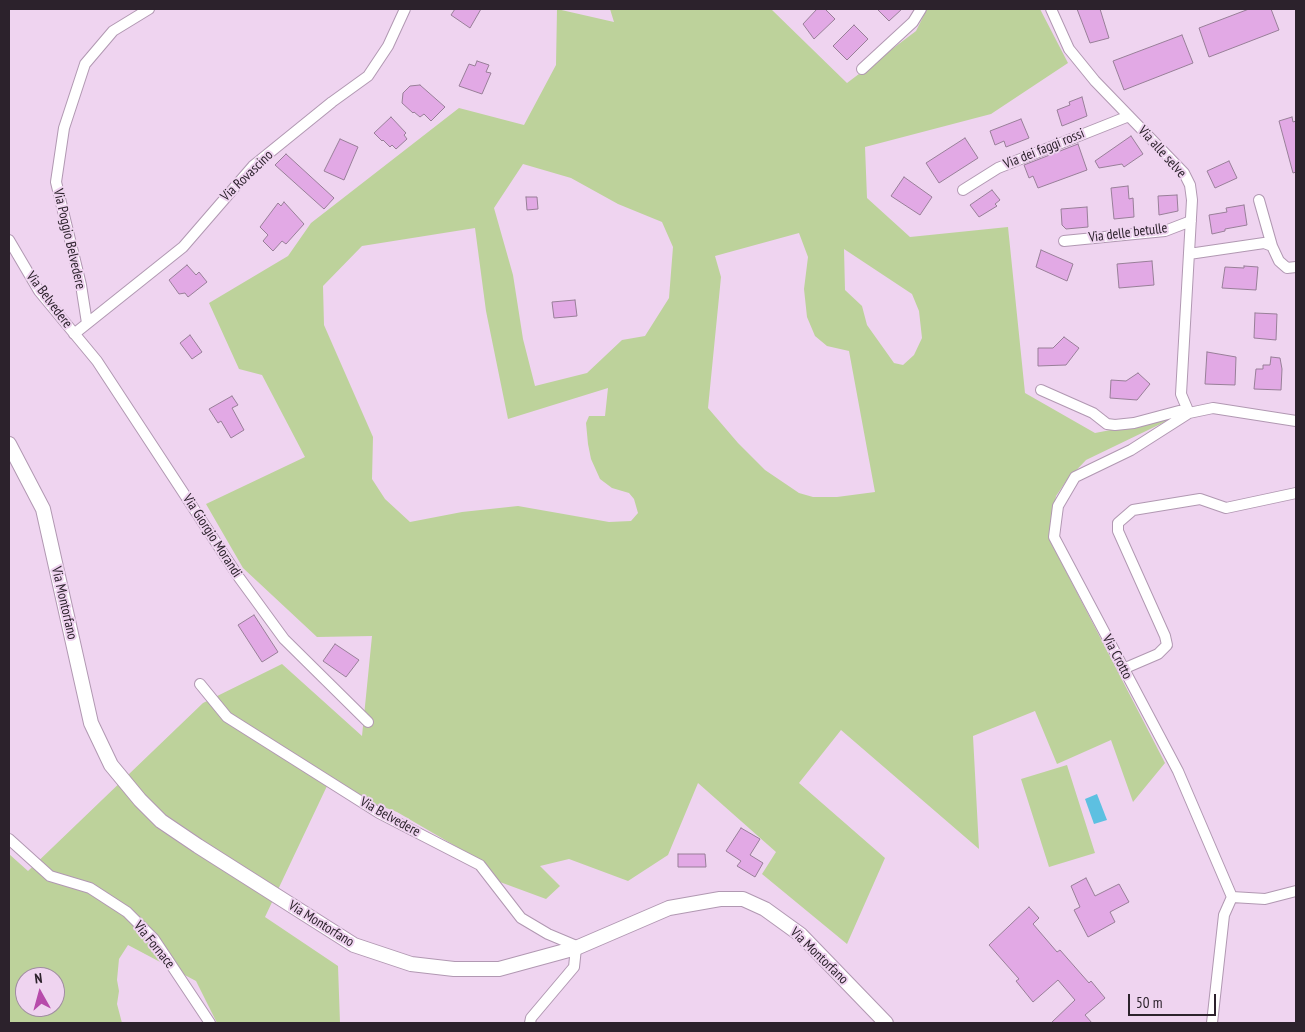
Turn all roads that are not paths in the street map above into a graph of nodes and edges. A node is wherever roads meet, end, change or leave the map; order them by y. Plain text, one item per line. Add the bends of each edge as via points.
1 (149, 9) edge
2 (405, 9) edge
3 (922, 9) edge
4 (1051, 9) edge
5 (862, 69) dead end
6 (1129, 116) junction
7 (963, 190) dead end
8 (1258, 200) dead end
9 (1191, 221) junction
10 (9, 240) edge
11 (1064, 241) dead end
12 (1272, 246) junction
13 (1189, 254) junction
14 (1296, 267) edge
15 (87, 323) junction
16 (74, 334) junction
17 (1041, 390) dead end
18 (1189, 413) junction
19 (1296, 421) edge
20 (9, 444) edge
21 (1296, 493) edge
22 (1123, 669) junction
23 (200, 684) dead end
24 (368, 722) dead end
25 (9, 839) edge
26 (1296, 891) edge
27 (1232, 897) junction
28 (577, 948) junction
29 (210, 1023) edge
30 (530, 1023) edge
31 (886, 1023) edge
32 (1212, 1023) edge

1 - 15 street, Via Poggio Belvedere via 113,31 85,64 64,128 56,182
2 - 15 street, Via Rovascino via 388,46 368,76 253,166 183,246
3 - 5 street via 913,22
4 - 6 street, Via alle selve via 1070,49
6 - 7 street, Via dei faggi rossi via 998,168
6 - 9 street, Via alle selve via 1184,173 1190,185
8 - 12 street
9 - 11 street, Via delle betulle via 1165,231
9 - 13 street, Via alle selve
10 - 16 street, Via Belvedere via 39,291
12 - 13 street via 1264,243
12 - 14 street via 1279,261 1287,268
13 - 18 street, Via alle selve via 1181,394
15 - 16 street, Via Rovascino
16 - 24 street, Via Giorgio Morandi via 97,361 238,576 284,639
17 - 18 street via 1093,413 1107,424 1134,423 1179,411
18 - 19 street via 1214,408
18 - 22 street, Via Crotto via 1131,450 1075,477 1058,506 1054,537
20 - 28 street, Via Montorfano via 43,509 91,723 111,765 161,821 354,946 412,964 454,969 499,969
21 - 22 street via 1226,508 1200,499 1133,510 1118,522 1118,531 1167,645 1158,654
22 - 27 street, Via Crotto via 1178,771
23 - 28 street, Via Belvedere via 226,716 379,813 480,864 521,918
25 - 29 street, Via Fornace via 50,876 90,888 127,912 154,939
26 - 27 street via 1265,899
27 - 32 street via 1224,914
28 - 30 street via 574,967
28 - 31 street, Via Montorfano via 669,908 720,899 743,899 765,909 801,935

